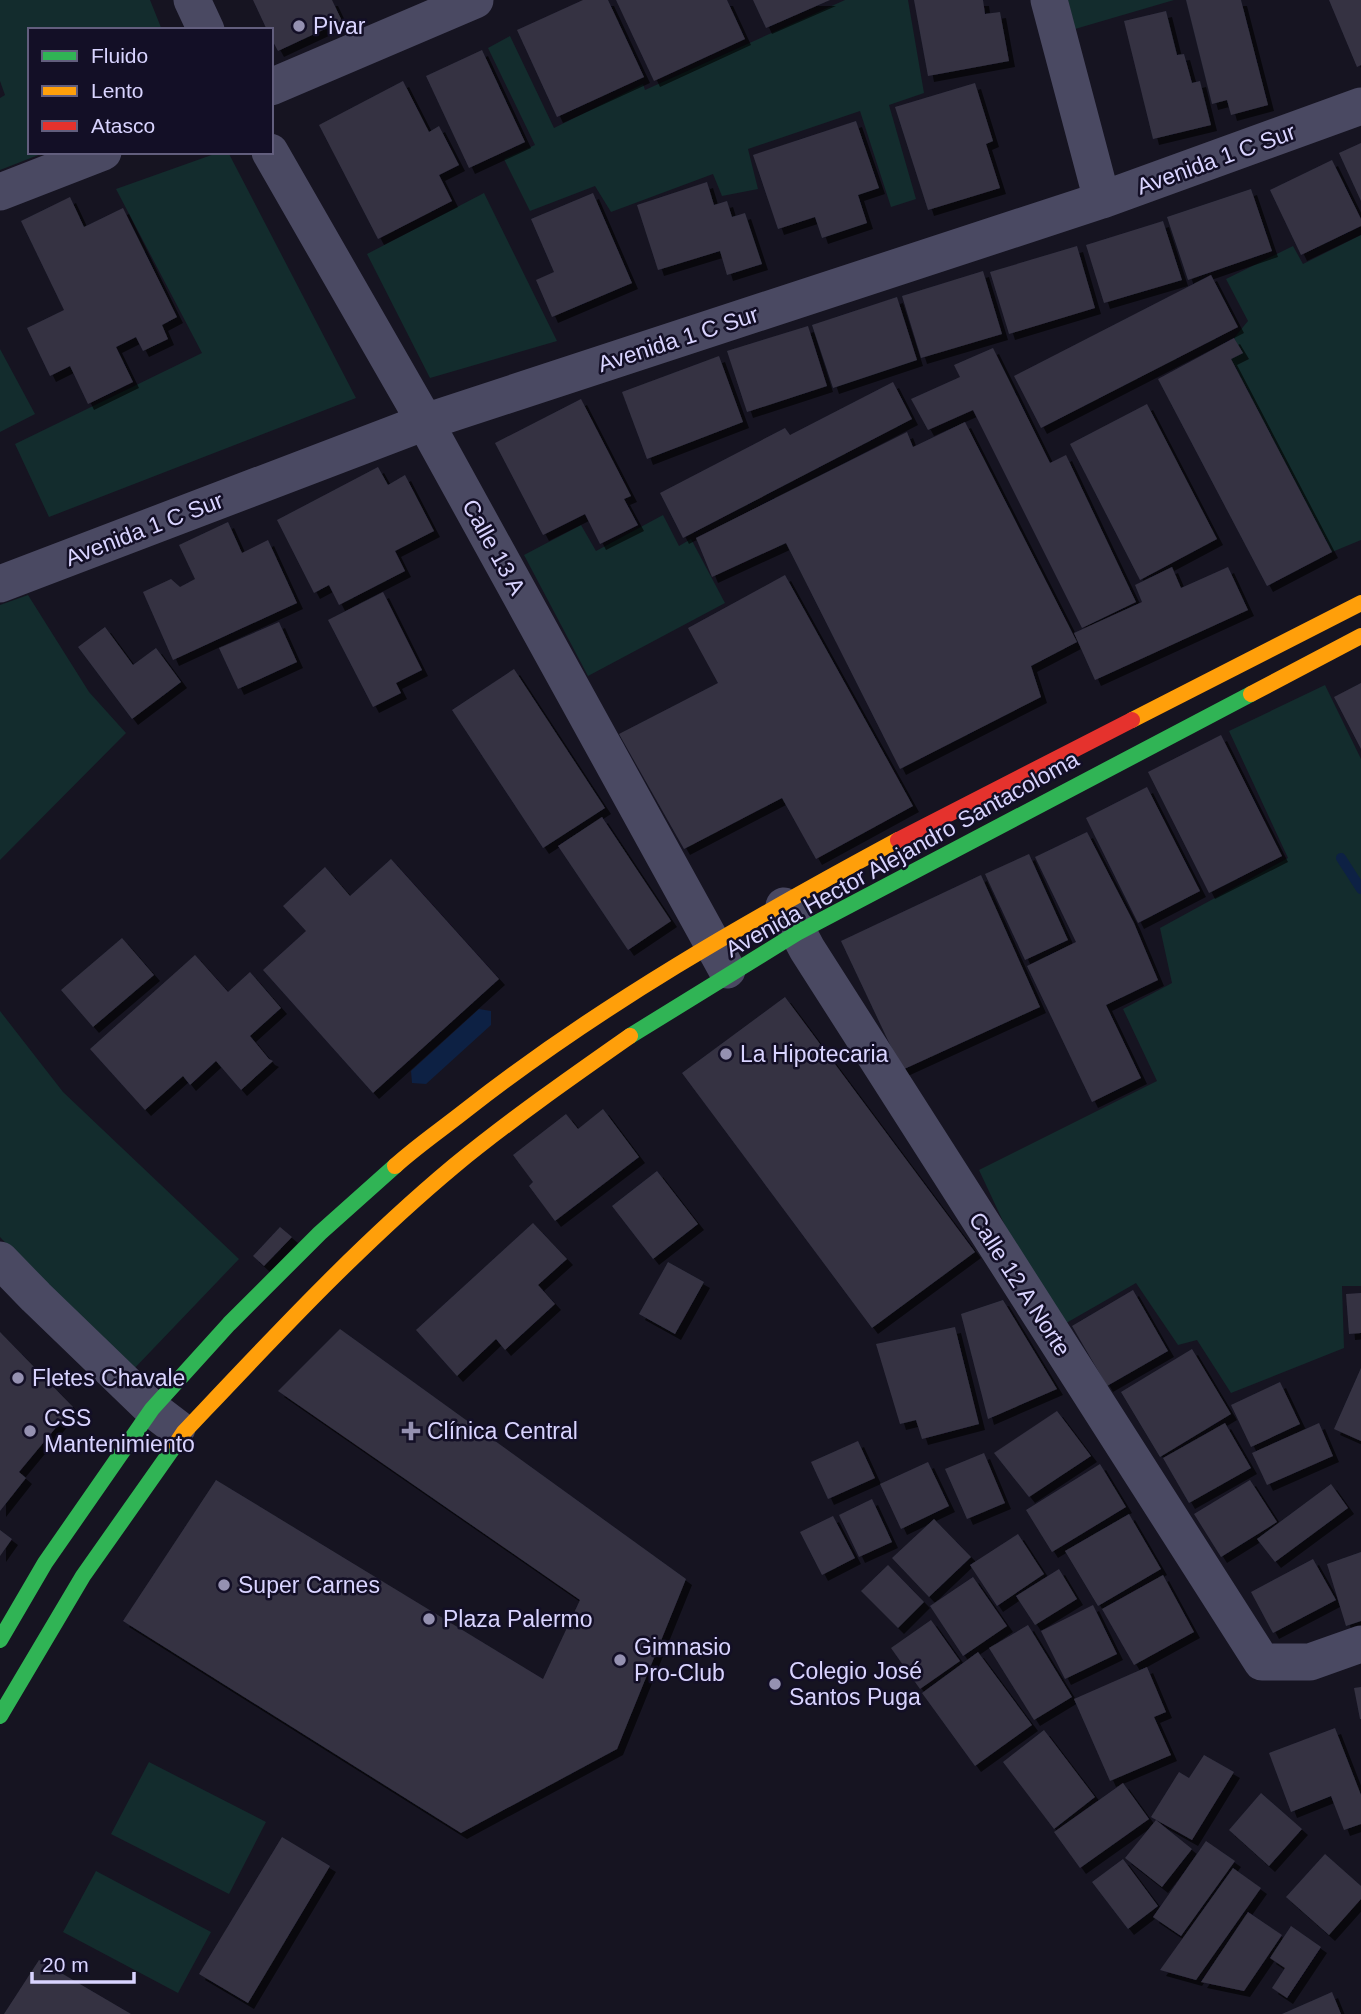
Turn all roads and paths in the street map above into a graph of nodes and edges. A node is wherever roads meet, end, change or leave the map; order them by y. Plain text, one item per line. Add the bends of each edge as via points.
1 (192, 0) edge
2 (475, 0) edge
3 (1049, 0) edge
4 (205, 28) edge
5 (273, 85) edge
6 (1361, 106) edge
7 (98, 154) edge
8 (271, 154) edge
9 (0, 192) edge
10 (1102, 200) junction
11 (425, 422) junction
12 (0, 584) edge
13 (1361, 603) edge
14 (1361, 636) edge
15 (790, 918) junction
16 (721, 960) junction
17 (0, 1260) edge
18 (152, 1409) junction
19 (184, 1432) junction
20 (0, 1640) edge
21 (1361, 1644) edge
22 (0, 1716) edge

1 - 4 street
2 - 5 street
3 - 10 street
6 - 10 street, Avenida 1 C Sur
7 - 9 street
8 - 11 street, Calle 13 A
10 - 11 street, Avenida 1 C Sur
11 - 12 street, Avenida 1 C Sur
11 - 16 street, Calle 13 A
13 - 15 main road, Avenida Hector Alejandro Santacoloma via 938,819
14 - 15 main road, Avenida Hector Alejandro Santacoloma via 922,865
15 - 16 main road, Avenida Hector Alejandro Santacoloma
15 - 16 main road, Avenida Hector Alejandro Santacoloma
15 - 21 street, Calle 12 A Norte via 1262,1662 1310,1662
16 - 18 main road, Avenida Hector Alejandro Santacoloma via 640,988 494,1088 402,1160 261,1291
16 - 19 main road, Avenida Hector Alejandro Santacoloma via 624,1040 454,1166 360,1250
17 - 18 street
18 - 19 street
18 - 20 main road, Avenida Hector Alejandro Santacoloma via 45,1563
19 - 22 main road, Avenida Hector Alejandro Santacoloma via 83,1576

